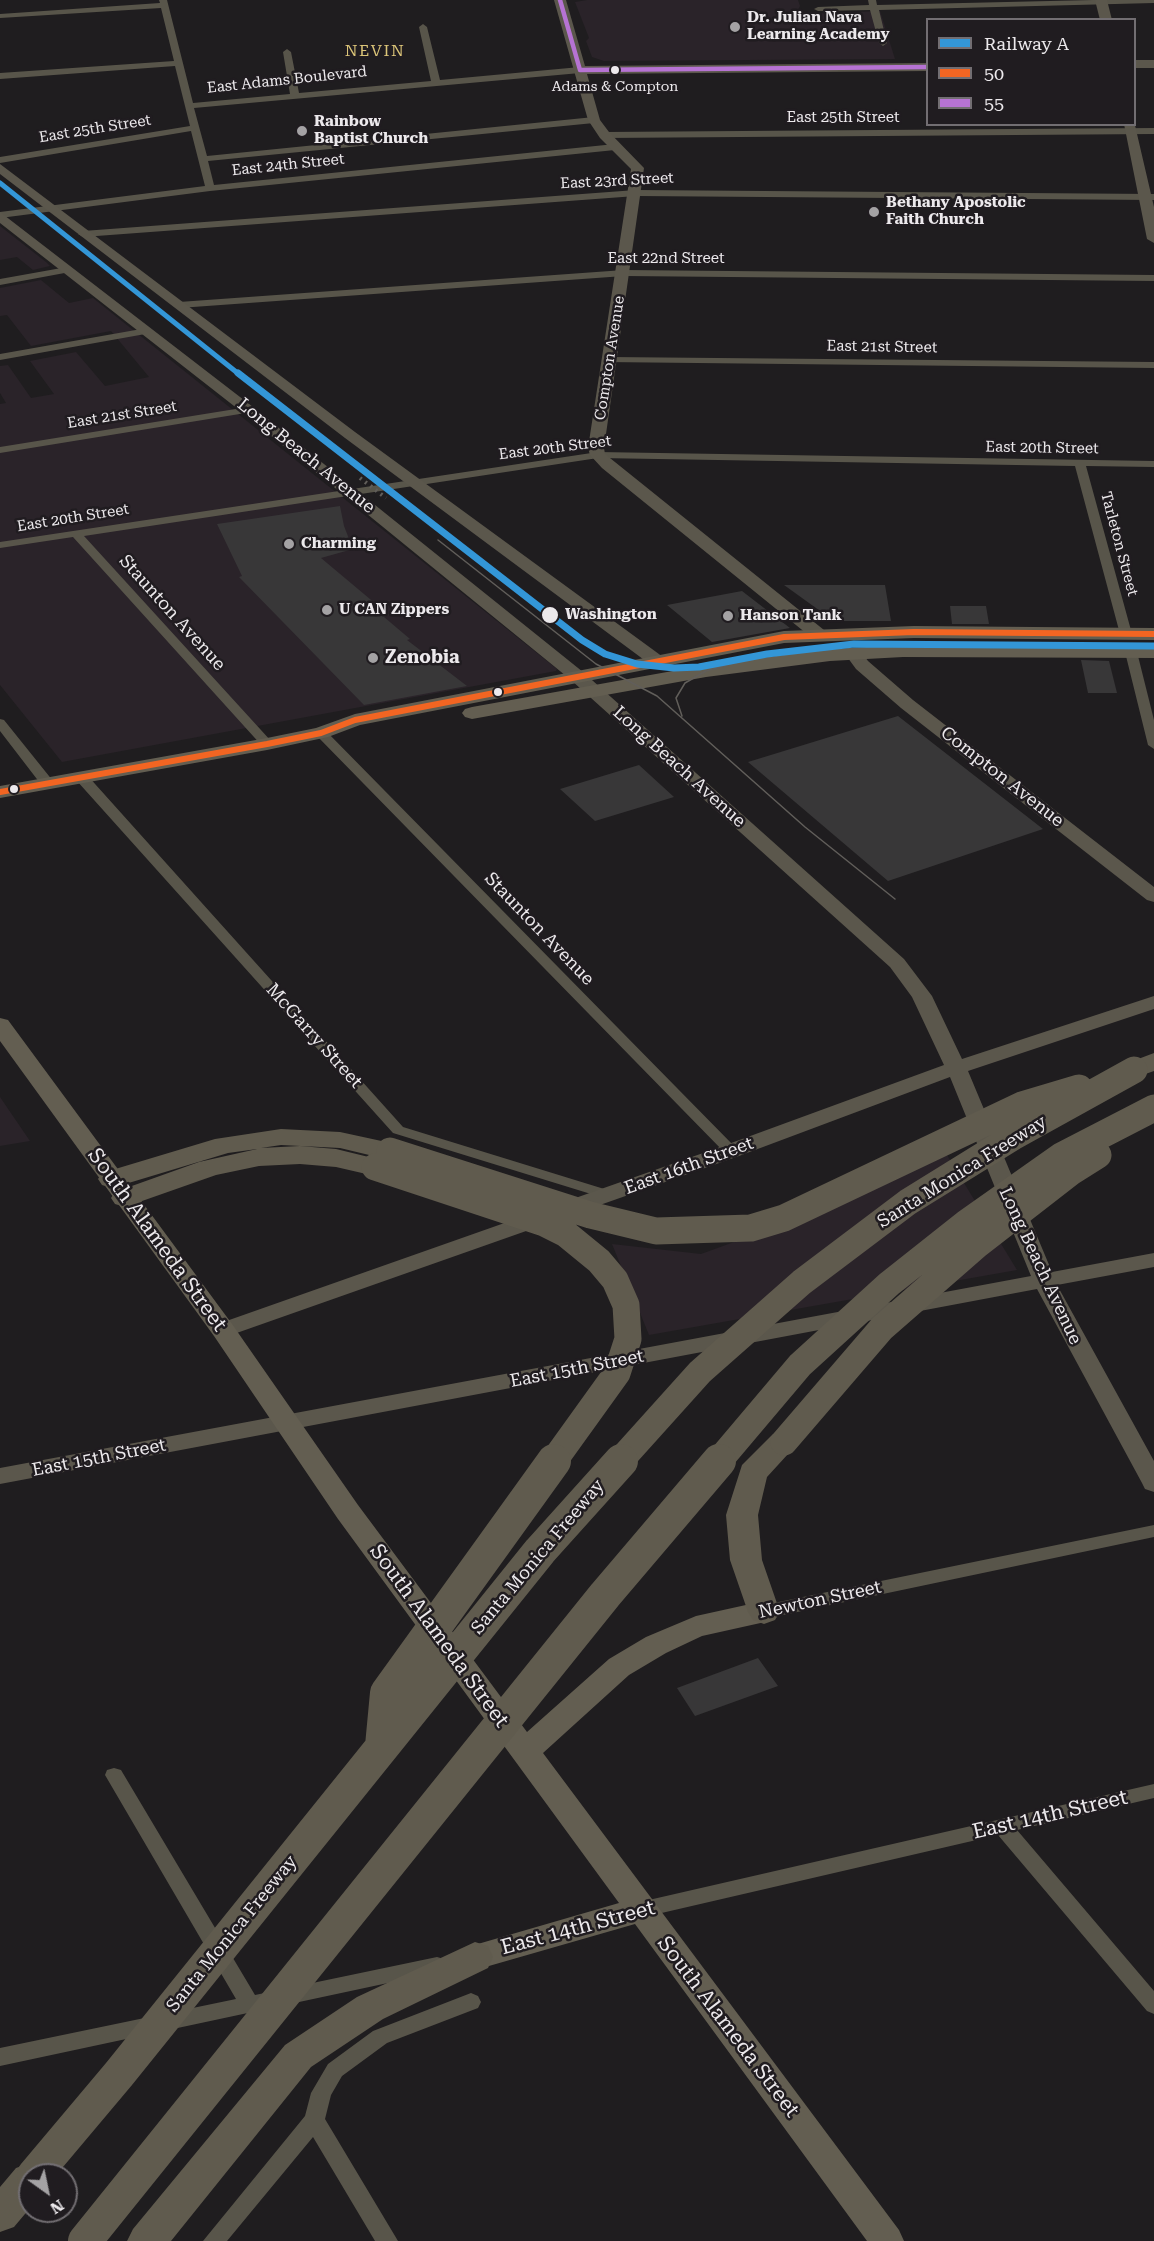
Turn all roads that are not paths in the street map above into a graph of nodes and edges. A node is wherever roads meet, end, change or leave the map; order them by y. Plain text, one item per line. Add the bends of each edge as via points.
1 (560, 0) edge
2 (1101, 1) edge
3 (1154, 1) edge
4 (164, 2) edge
5 (872, 3) edge
6 (818, 9) dead end
7 (0, 16) edge
8 (1105, 18) edge
9 (423, 27) dead end
10 (883, 43) dead end
11 (286, 52) dead end
12 (178, 63) junction
13 (1136, 64) edge
14 (1154, 64) edge
15 (926, 67) edge
16 (580, 70) junction
17 (0, 76) edge
18 (436, 82) junction
19 (295, 95) junction
20 (190, 106) junction
21 (594, 120) junction
22 (195, 128) junction
23 (1131, 128) edge
24 (1154, 130) edge
25 (604, 135) junction
26 (615, 147) junction
27 (203, 159) junction
28 (0, 160) edge
29 (0, 168) edge
30 (210, 188) junction
31 (636, 193) junction
32 (1149, 197) edge
33 (48, 207) junction
34 (0, 215) edge
35 (83, 234) junction
36 (1154, 239) edge
37 (67, 270) junction
38 (624, 273) junction
39 (1154, 278) edge
40 (0, 282) edge
41 (179, 305) junction
42 (147, 331) junction
43 (0, 357) edge
44 (609, 360) junction
45 (1154, 365) edge
46 (248, 410) junction
47 (0, 450) edge
48 (598, 455) junction
49 (1080, 463) junction
50 (1154, 464) edge
51 (414, 482) junction
52 (351, 491) junction
53 (75, 533) junction
54 (0, 544) edge
55 (818, 634) junction
56 (1154, 634) edge
57 (1129, 643) junction
58 (1154, 652) edge
59 (854, 654) junction
60 (651, 656) junction
61 (578, 676) junction
62 (629, 686) junction
63 (594, 692) junction
64 (0, 723) edge
65 (321, 733) junction
66 (267, 744) junction
67 (1154, 745) edge
68 (82, 778) junction
69 (48, 784) junction
70 (0, 792) edge
71 (1154, 896) edge
72 (1152, 1001) edge
73 (0, 1025) edge
74 (1144, 1066) edge
75 (956, 1068) junction
76 (1154, 1107) edge
77 (1154, 1121) edge
78 (731, 1151) junction
79 (382, 1159) junction
80 (119, 1189) junction
81 (609, 1195) junction
82 (1154, 1260) edge
83 (1043, 1281) junction
84 (223, 1330) junction
85 (287, 1422) junction
86 (0, 1476) edge
87 (1154, 1483) edge
88 (1154, 1531) edge
89 (764, 1612) junction
90 (382, 1746) junction
91 (525, 1752) junction
92 (114, 1775) dead end
93 (1154, 1791) edge
94 (1002, 1826) junction
95 (640, 1910) junction
96 (475, 1957) junction
97 (471, 2002) dead end
98 (249, 2003) junction
99 (1154, 2006) edge
100 (0, 2057) edge
101 (314, 2120) junction
102 (44, 2163) edge
103 (18, 2194) edge
104 (0, 2215) edge
105 (85, 2241) edge
106 (147, 2241) edge
107 (214, 2241) edge
108 (387, 2241) edge
109 (887, 2241) edge

1 - 16 street, Compton Avenue
2 - 3 street
2 - 5 street
2 - 8 street
4 - 7 street
4 - 12 street
5 - 6 street
5 - 10 street
9 - 18 street
11 - 19 street
12 - 17 street
12 - 20 street
13 - 14 street
15 - 16 street, East Adams Boulevard
16 - 18 street, East Adams Boulevard
16 - 21 street, Compton Avenue
18 - 19 street, East Adams Boulevard
19 - 20 street, East Adams Boulevard
20 - 22 street
21 - 25 street, Compton Avenue
21 - 27 street
22 - 27 street
22 - 28 street, East 25th Street
23 - 24 street, East 25th Street
23 - 25 street, East 25th Street
23 - 32 street
25 - 26 street, Compton Avenue
26 - 30 street, East 24th Street
26 - 31 street, Compton Avenue via 638,168
27 - 30 street
29 - 33 street
30 - 33 street, East 24th Street
31 - 32 street, East 23rd Street
31 - 35 street, East 23rd Street
31 - 38 street, Compton Avenue
32 - 36 street
33 - 34 street, East 24th Street
33 - 35 street
34 - 37 street, Long Beach Avenue
35 - 41 street
37 - 40 street
37 - 42 street, Long Beach Avenue
38 - 39 street, East 22nd Street
38 - 41 street, East 22nd Street
38 - 44 street, Compton Avenue
41 - 51 street
42 - 43 street
42 - 46 street, Long Beach Avenue
44 - 45 street, East 21st Street
44 - 48 street, Compton Avenue
46 - 47 street, East 21st Street
46 - 52 street, Long Beach Avenue
48 - 49 street, East 20th Street
48 - 51 street, East 20th Street
48 - 55 street
49 - 50 street, East 20th Street
49 - 57 street, Tarleton Street
51 - 52 street, East 20th Street
51 - 60 street
52 - 53 street, East 20th Street
52 - 61 street, Long Beach Avenue
53 - 54 street, East 20th Street
53 - 66 street, Staunton Avenue
55 - 57 main road
55 - 60 main road
56 - 57 main road
57 - 58 main road
57 - 59 main road
57 - 67 street, Tarleton Street
59 - 62 main road via 706,671
59 - 71 street, Compton Avenue via 908,704
60 - 61 main road
60 - 62 main road via 662,667 658,673
61 - 63 street, Long Beach Avenue
61 - 65 main road via 355,720
62 - 63 main road
63 - 65 main road via 366,732
63 - 75 street, Long Beach Avenue via 897,963 922,996
64 - 69 street
65 - 66 main road
65 - 78 street, Staunton Avenue
66 - 68 main road
68 - 69 main road
68 - 81 street, McGarry Street via 398,1130
69 - 70 main road
72 - 75 street, East 16th Street
73 - 80 main road, South Alameda Street
74 - 79 highway, bridge via 1022,1105 865,1182 784,1218 751,1228 656,1231
74 - 90 highway, Santa Monica Freeway, bridge via 1013,1137 908,1202 802,1282 700,1372 540,1551
75 - 78 street, East 16th Street
75 - 83 street, Long Beach Avenue
76 - 105 highway, bridge via 1061,1156 966,1223 889,1284 800,1365 605,1595
77 - 89 highway, bridge via 1071,1172 968,1252 882,1328 753,1473 742,1515 746,1560
78 - 81 street, East 16th Street
79 - 80 highway via 259,1157
79 - 90 highway, bridge via 566,1234 615,1280 627,1305 628,1339 617,1373 387,1693
80 - 84 main road, South Alameda Street
81 - 84 street, East 16th Street
82 - 83 street, East 15th Street
83 - 85 street, East 15th Street
83 - 87 street, Long Beach Avenue
84 - 85 main road, South Alameda Street
85 - 86 street, East 15th Street
85 - 91 main road, South Alameda Street via 348,1512
88 - 89 street, Newton Street
89 - 91 main road, Newton Street via 696,1628 656,1645 619,1667
90 - 102 highway, Santa Monica Freeway, bridge
91 - 95 main road, South Alameda Street
92 - 98 street
93 - 94 street, East 14th Street
94 - 95 street, East 14th Street
94 - 99 street
95 - 96 main road, East 14th Street
95 - 109 main road, South Alameda Street
96 - 98 street, East 14th Street
96 - 106 highway via 369,2008 298,2056
97 - 101 street via 380,2037 332,2073 321,2093
98 - 100 street, East 14th Street
101 - 107 street
101 - 108 street
103 - 104 highway

